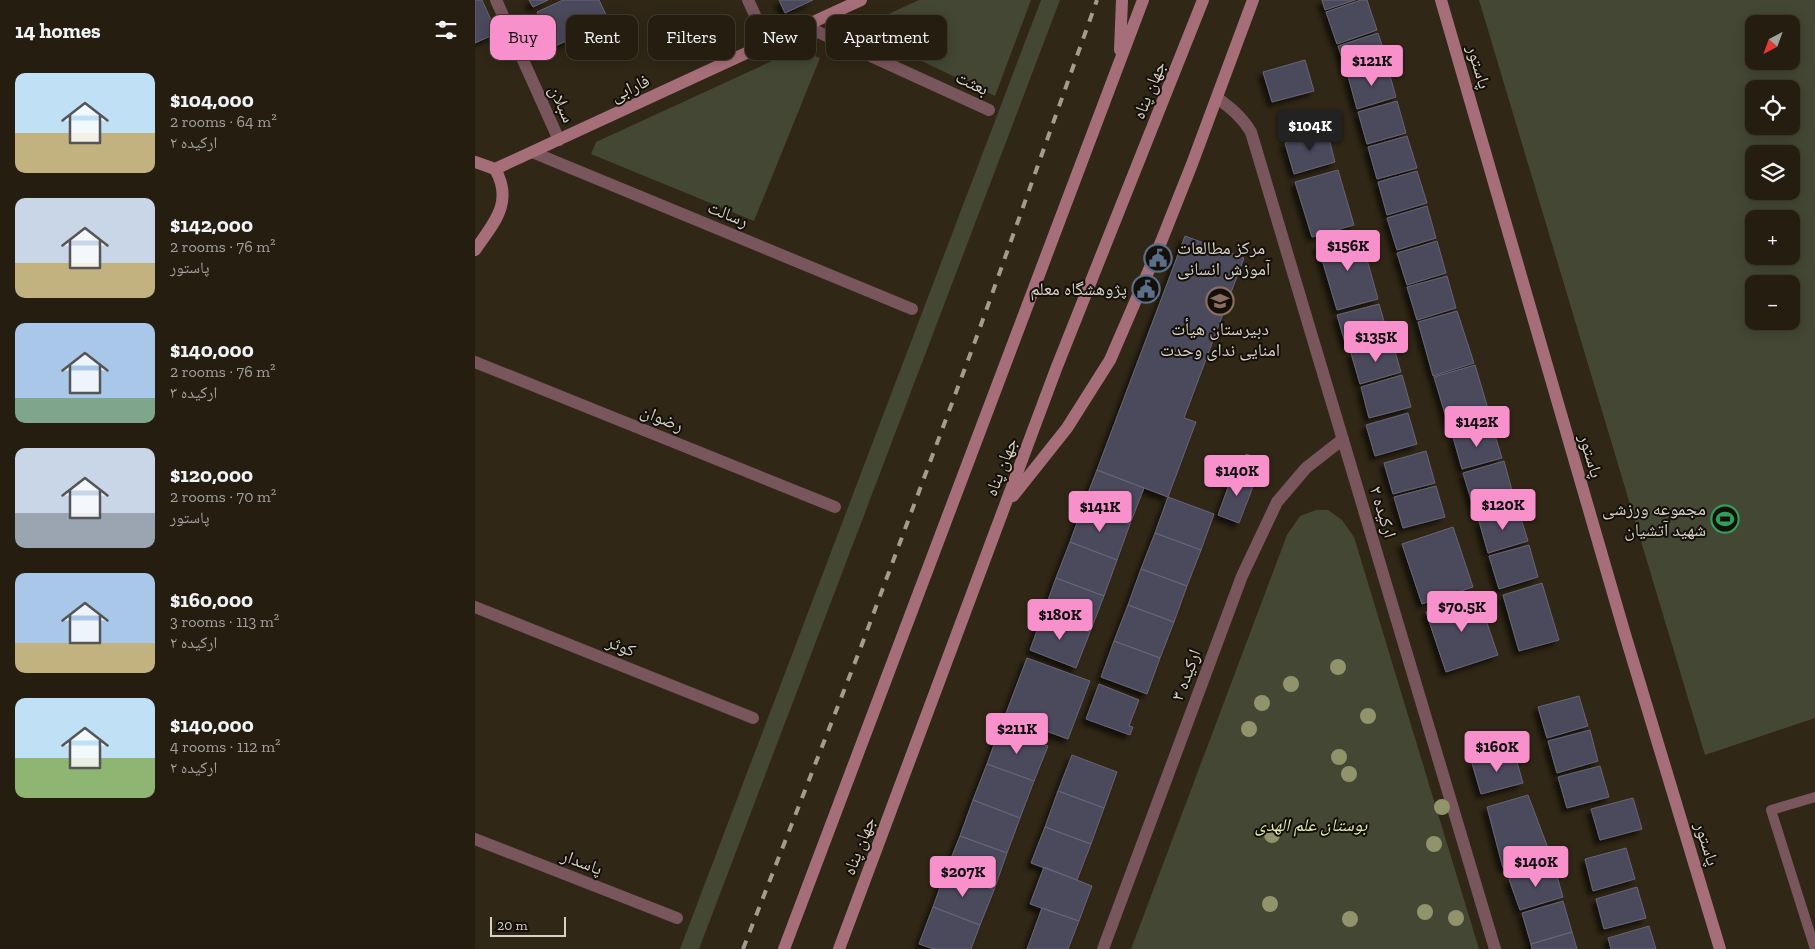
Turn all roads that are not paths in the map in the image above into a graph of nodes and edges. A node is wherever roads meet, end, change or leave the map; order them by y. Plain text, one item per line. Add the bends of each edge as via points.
1 (497, 0) edge
2 (748, 0) edge
3 (861, 0) edge
4 (1122, 0) edge
5 (1143, 0) edge
6 (1203, 0) edge
7 (1253, 0) edge
8 (1441, 0) edge
9 (755, 15) edge
10 (816, 21) edge
11 (816, 31) edge
12 (745, 54) edge
13 (1119, 62) junction
14 (1217, 98) junction
15 (989, 110) dead end
16 (559, 140) junction
17 (532, 152) junction
18 (475, 162) edge
19 (495, 169) junction
20 (475, 250) edge
21 (912, 309) dead end
22 (475, 362) edge
23 (1343, 439) junction
24 (1005, 506) junction
25 (835, 507) dead end
26 (475, 607) edge
27 (753, 718) dead end
28 (1815, 796) edge
29 (475, 839) edge
30 (677, 918) dead end
31 (1815, 948) edge
32 (784, 949) edge
33 (839, 949) edge
34 (1103, 949) edge
35 (1495, 949) edge
36 (1721, 949) edge

1 - 16 street, سبلان
2 - 9 street
3 - 10 street, فارابی
4 - 13 street
5 - 13 street, جهان پناه
6 - 24 street, جهان پناه
7 - 14 street
8 - 36 street, پاستور via 1624,631
11 - 15 street, بعثت
12 - 16 street, فارابی
13 - 32 street, جهان پناه
14 - 23 street, ارکیده ۲ via 1235,111 1251,132
14 - 24 street via 1161,242 1110,360 1067,428
16 - 17 street, فارابی
17 - 19 street, فارابی
17 - 21 street, رسالت
18 - 19 street
19 - 20 street via 503,188 503,205
22 - 25 street, رضوان
23 - 34 street, ارکیده ۳ via 1306,468 1277,502 1242,576
23 - 35 street, ارکیده ۲
24 - 33 street, جهان پناه
26 - 27 street, کوثر
28 - 31 lane via 1771,810
29 - 30 street, پاسدار

